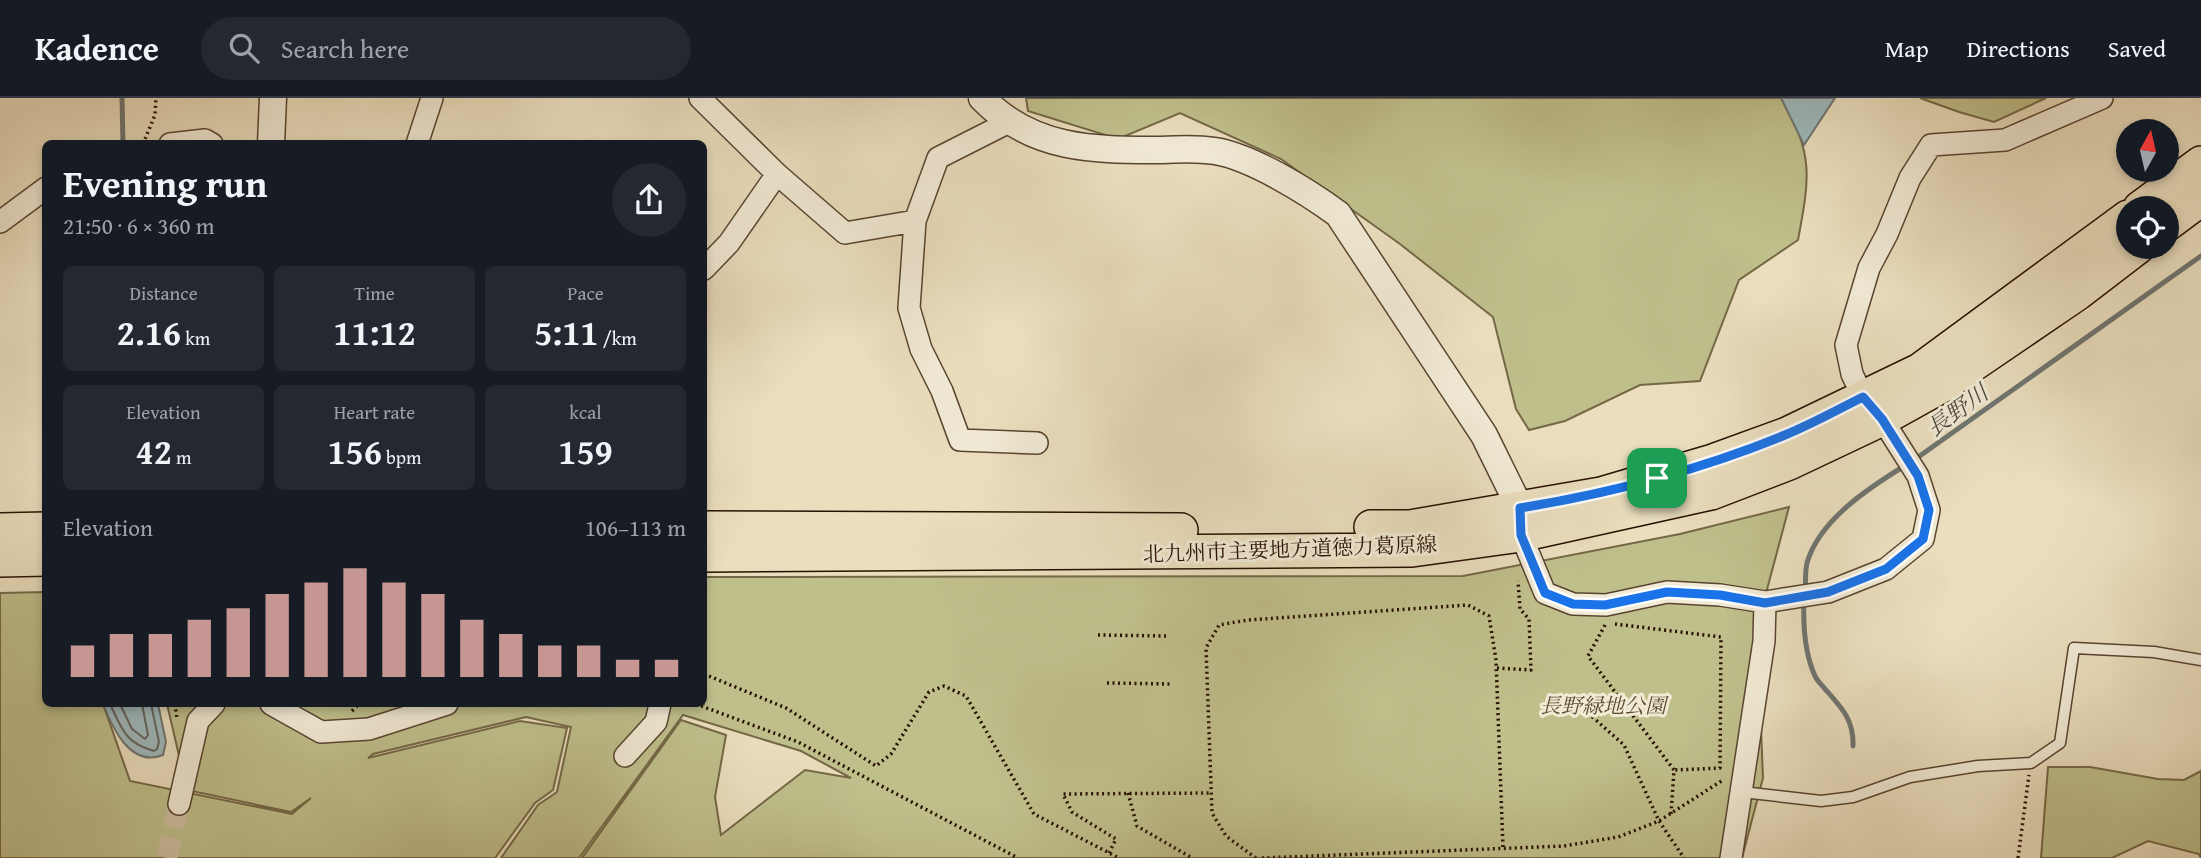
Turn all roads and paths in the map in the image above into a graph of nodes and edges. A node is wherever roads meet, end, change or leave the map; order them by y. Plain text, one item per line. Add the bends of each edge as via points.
1 (156, 98) edge
2 (273, 98) edge
3 (432, 98) edge
4 (700, 98) edge
5 (982, 98) edge
6 (2102, 98) edge
7 (1009, 122) junction
8 (145, 140) edge
9 (271, 140) edge
10 (418, 140) edge
11 (2201, 163) edge
12 (777, 174) junction
13 (42, 191) edge
14 (2156, 196) edge
15 (2201, 199) edge
16 (2179, 215) edge
17 (915, 221) junction
18 (0, 222) edge
19 (2116, 226) edge
20 (2122, 259) edge
21 (707, 266) edge
22 (1872, 408) junction
23 (1037, 443) dead end
24 (1520, 521) junction
25 (707, 528) edge
26 (42, 529) edge
27 (0, 530) edge
28 (707, 555) edge
29 (42, 559) edge
30 (0, 560) edge
31 (1517, 568) dead end
32 (1765, 603) junction
33 (1098, 635) dead end
34 (1169, 636) dead end
35 (2201, 660) edge
36 (1497, 668) junction
37 (707, 675) edge
38 (1107, 683) dead end
39 (1172, 684) dead end
40 (211, 707) edge
41 (276, 707) edge
42 (438, 707) edge
43 (659, 707) edge
44 (704, 707) edge
45 (1588, 713) dead end
46 (625, 756) dead end
47 (2031, 762) junction
48 (1674, 770) junction
49 (1737, 783) junction
50 (1128, 793) junction
51 (1211, 793) junction
52 (179, 804) tunnel mouth
53 (1671, 814) junction
54 (1659, 821) junction
55 (1503, 848) junction
56 (1109, 853) junction
57 (1351, 856) edge
58 (1018, 858) edge
59 (1119, 858) edge
60 (1192, 858) edge
61 (1256, 858) edge
62 (1262, 858) edge
63 (1684, 858) edge
64 (1731, 858) edge
65 (2018, 858) edge

1 - 8 path
2 - 9 street
3 - 10 street
4 - 12 street
5 - 7 street
6 - 22 street via 2005,140 1931,145 1910,178 1868,268 1846,345 1852,374
7 - 17 street via 938,158
7 - 24 street via 1051,141 1079,147 1216,151 1268,172 1331,209 1484,435
11 - 14 main road
12 - 17 street via 845,233
12 - 21 street via 729,243
13 - 18 street
15 - 16 main road
17 - 23 street via 909,308 921,349 960,440
19 - 22 main road, 北九州市主要地方道徳力葛原線
20 - 22 main road, 北九州市主要地方道徳力葛原線 via 1943,385
22 - 24 main road, 北九州市主要地方道徳力葛原線
22 - 32 street via 1918,476 1929,510 1923,539 1886,569 1828,592
24 - 25 main road, 北九州市主要地方道徳力葛原線 via 1234,531
24 - 28 main road, 北九州市主要地方道徳力葛原線 via 1412,550
24 - 32 street via 1545,593 1573,604 1605,605 1667,592
26 - 27 main road
29 - 30 main road
31 - 36 path via 1520,609 1529,619 1531,670
32 - 49 street via 1764,641
33 - 34 path
35 - 47 lane via 2154,652 2074,648 2060,743
36 - 51 path via 1489,616 1468,606 1219,625 1206,648
36 - 55 path
37 - 56 path via 786,708 876,766 891,754 929,692 944,686 966,696 1034,814
38 - 39 path
40 - 52 street via 198,721
41 - 42 street via 321,732 369,729
43 - 46 street via 656,722
44 - 58 path via 798,741
45 - 54 path via 1624,746
47 - 49 lane via 1910,777 1853,797 1821,802
47 - 65 path
48 - 48 path via 1588,656 1605,623 1721,637 1720,768
48 - 53 path
49 - 53 path
49 - 64 street
50 - 51 path
50 - 56 path via 1063,794 1072,812 1116,839
50 - 60 path via 1138,826
51 - 61 path via 1212,813 1226,836
53 - 54 path
54 - 55 path via 1618,837 1564,846
54 - 63 path
55 - 57 path
56 - 59 path
57 - 62 path

